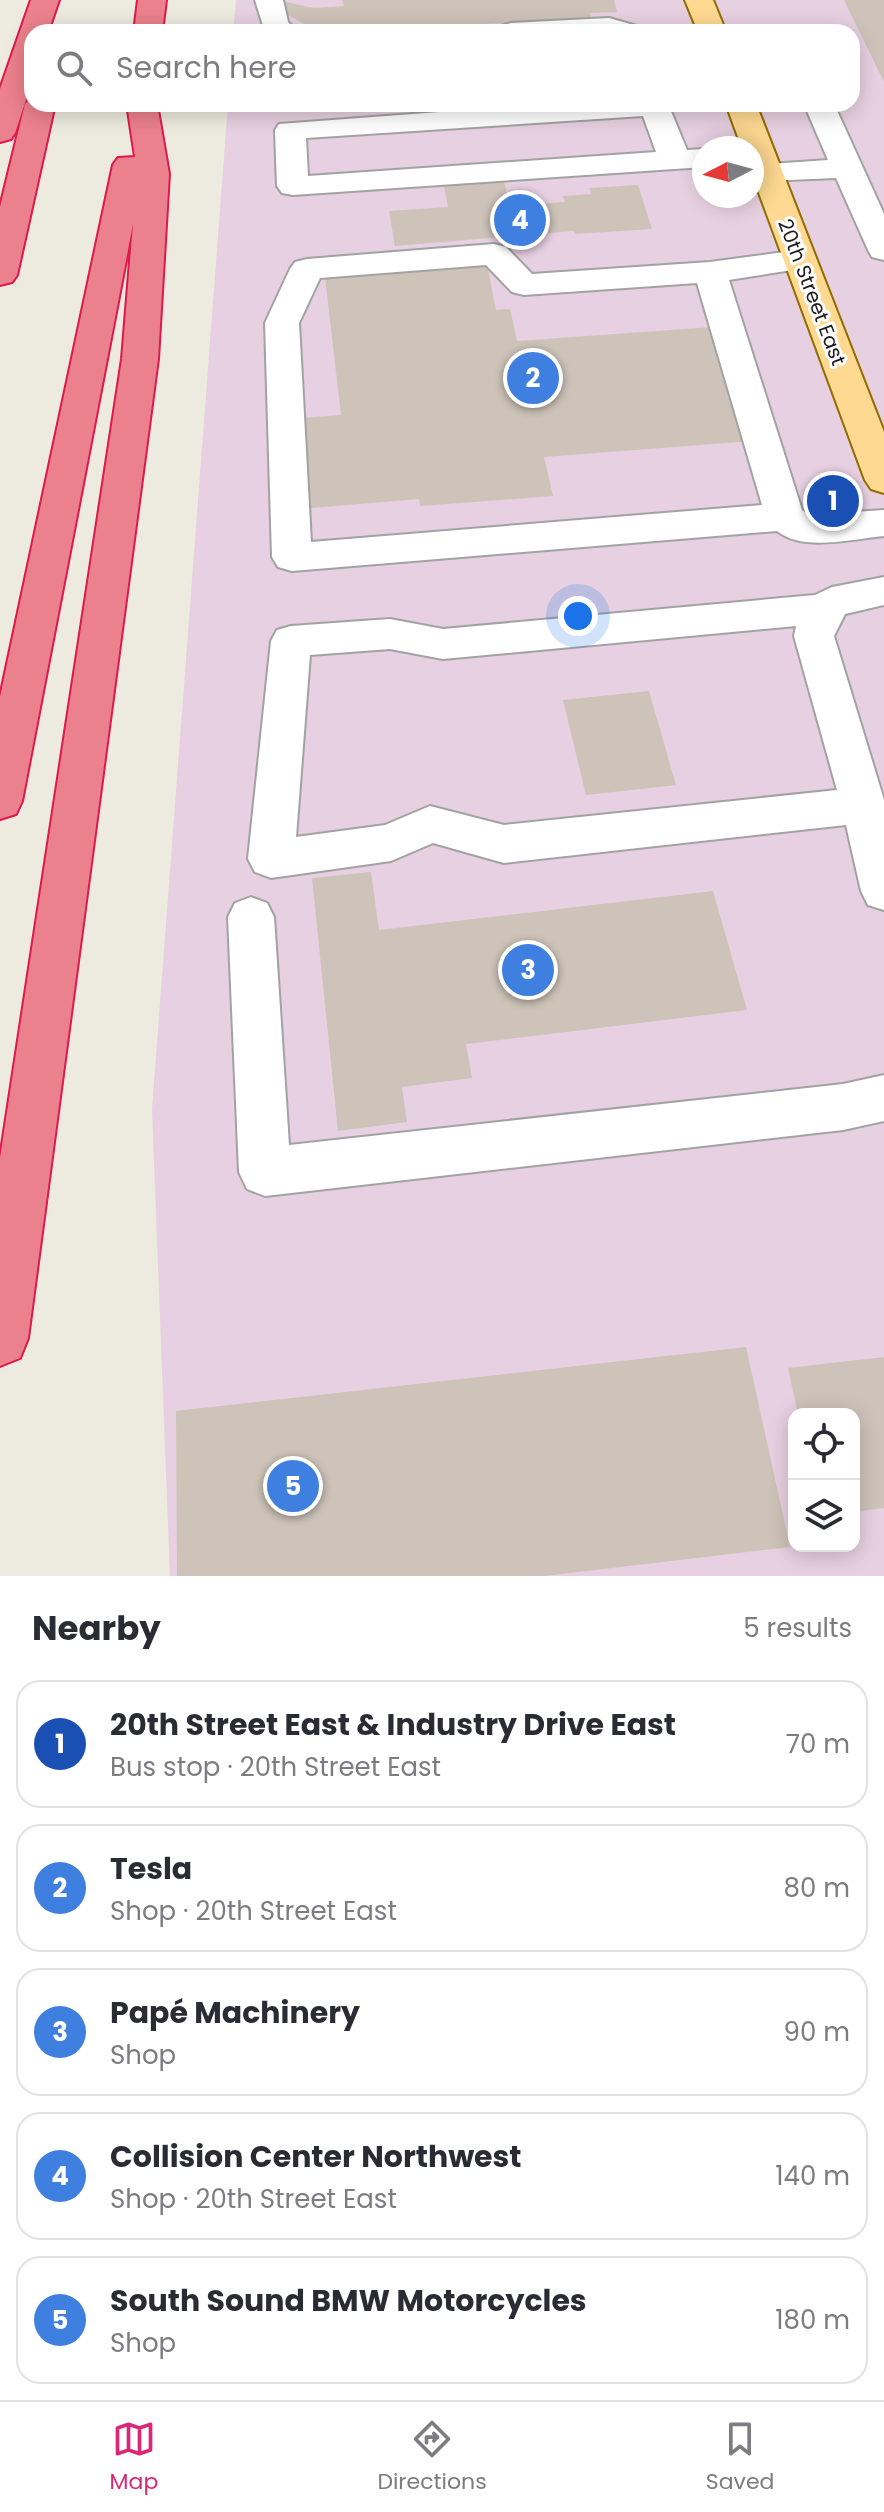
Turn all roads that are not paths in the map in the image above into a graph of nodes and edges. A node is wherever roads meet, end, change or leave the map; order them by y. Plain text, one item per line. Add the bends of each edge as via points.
1 (45, 0) edge
2 (62, 0) edge
3 (152, 0) edge
4 (269, 0) edge
5 (699, 0) edge
6 (37, 24) edge
7 (58, 24) edge
8 (149, 24) edge
9 (275, 24) edge
10 (709, 24) edge
11 (24, 62) edge
12 (38, 112) edge
13 (139, 112) edge
14 (141, 112) edge
15 (563, 112) edge
16 (658, 112) edge
17 (744, 112) edge
18 (823, 112) edge
19 (0, 133) edge
20 (752, 136) edge
21 (603, 140) dead end
22 (690, 159) edge
23 (764, 160) edge
24 (291, 162) junction
25 (848, 168) junction
26 (764, 170) edge
27 (884, 250) edge
28 (799, 260) junction
29 (710, 272) junction
30 (0, 275) edge
31 (874, 426) edge
32 (884, 480) edge
33 (785, 517) junction
34 (884, 523) edge
35 (884, 591) edge
36 (825, 609) junction
37 (867, 780) edge
38 (0, 801) edge
39 (884, 891) edge
40 (251, 917) dead end
41 (884, 1098) edge
42 (0, 1338) edge

1 - 6 highway
2 - 7 highway
3 - 8 highway
4 - 9 lane
5 - 10 main road
11 - 19 highway
12 - 30 highway
13 - 38 highway
14 - 42 highway via 153,174 140,359
15 - 24 lane via 290,130
16 - 22 lane
17 - 20 main road, 20th Street East
18 - 25 lane
21 - 24 lane
22 - 24 lane via 293,186
23 - 25 lane
25 - 27 lane
26 - 28 main road, 20th Street East
28 - 29 lane
28 - 31 main road, 20th Street East
29 - 33 lane
29 - 33 lane via 524,285 494,254 307,269 282,323 292,557
31 - 32 main road, 20th Street East
33 - 34 lane via 800,529
35 - 36 lane via 847,596
36 - 37 lane via 814,636
36 - 37 lane via 443,644 390,634 291,641 271,859 391,843 430,824 504,844
37 - 39 lane
40 - 41 lane via 265,1172 843,1107

